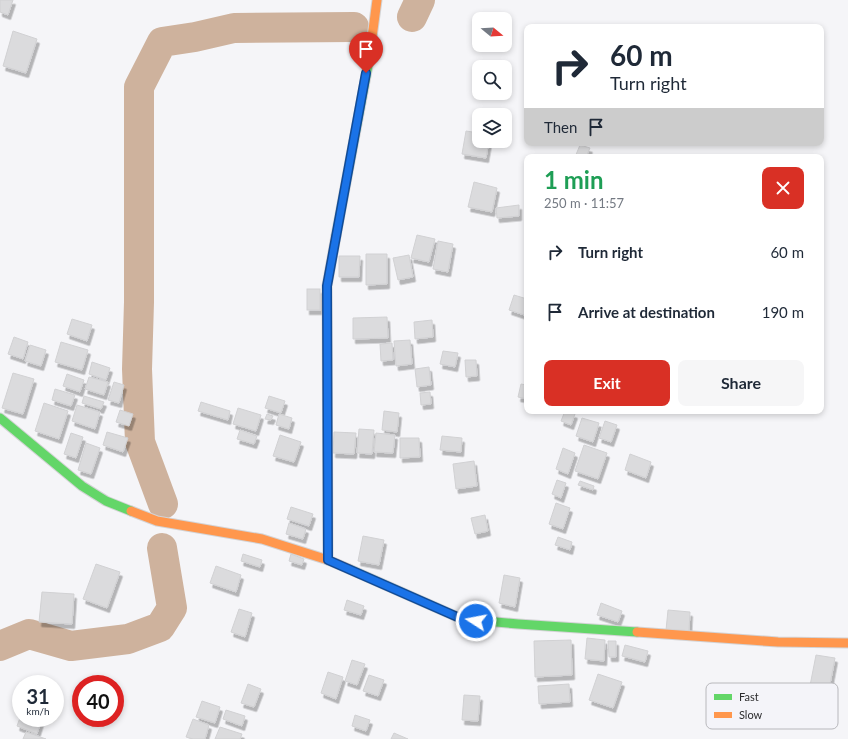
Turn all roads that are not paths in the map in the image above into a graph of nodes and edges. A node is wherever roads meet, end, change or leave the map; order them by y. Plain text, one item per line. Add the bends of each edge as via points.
1 (377, 0) edge
2 (0, 418) edge
3 (328, 560) junction
4 (848, 643) edge

1 - 3 street via 327,286
2 - 3 street via 82,486 106,501 157,521 262,539
3 - 4 street via 462,619 778,642

